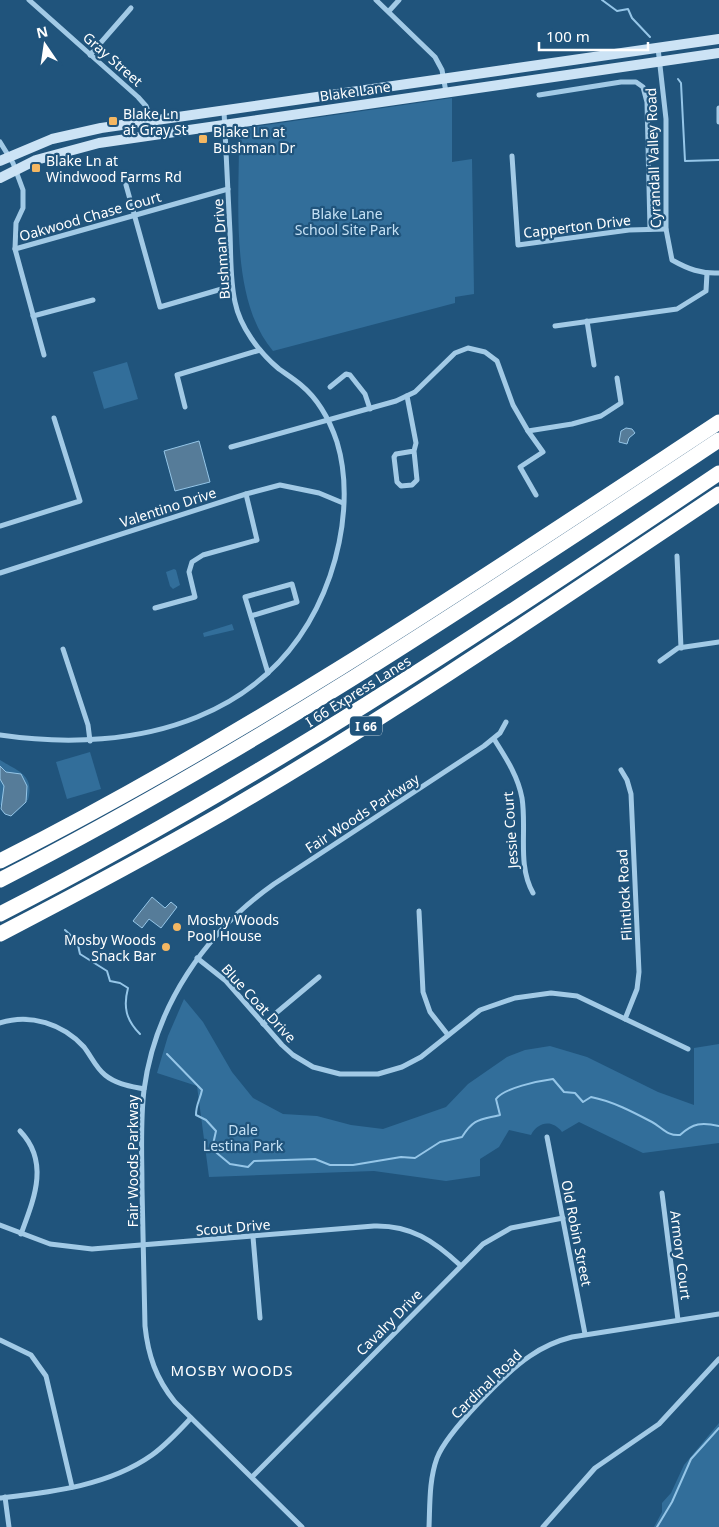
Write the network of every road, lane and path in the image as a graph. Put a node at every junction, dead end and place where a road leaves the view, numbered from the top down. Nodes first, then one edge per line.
1 (29, 0) edge
2 (376, 0) edge
3 (399, 0) edge
4 (131, 8) dead end
5 (389, 12) junction
6 (719, 39) edge
7 (658, 48) junction
8 (719, 53) edge
9 (90, 55) junction
10 (659, 61) junction
11 (445, 79) junction
12 (446, 92) junction
13 (539, 95) dead end
14 (719, 108) edge
15 (224, 111) junction
16 (152, 121) junction
17 (719, 122) edge
18 (225, 124) junction
19 (0, 142) edge
20 (512, 156) dead end
21 (9, 163) edge
22 (0, 178) edge
23 (126, 185) dead end
24 (228, 189) junction
25 (135, 215) junction
26 (650, 229) junction
27 (666, 229) junction
28 (15, 249) junction
29 (719, 273) edge
30 (707, 274) junction
31 (232, 286) junction
32 (93, 300) dead end
33 (34, 316) junction
34 (587, 321) junction
35 (555, 326) dead end
36 (260, 350) junction
37 (44, 355) dead end
38 (594, 366) dead end
39 (617, 378) dead end
40 (330, 387) dead end
41 (408, 396) junction
42 (185, 407) dead end
43 (370, 408) junction
44 (54, 418) dead end
45 (329, 420) junction
46 (719, 422) edge
47 (528, 431) junction
48 (719, 440) edge
49 (231, 447) dead end
50 (414, 451) junction
51 (719, 473) edge
52 (246, 494) junction
53 (719, 494) edge
54 (536, 495) dead end
55 (343, 503) junction
56 (0, 526) edge
57 (677, 556) dead end
58 (0, 565) edge
59 (1, 572) edge
60 (155, 608) dead end
61 (250, 616) junction
62 (719, 642) edge
63 (680, 648) junction
64 (63, 649) dead end
65 (660, 662) dead end
66 (268, 673) junction
67 (506, 722) dead end
68 (0, 735) edge
69 (494, 739) junction
70 (90, 741) junction
71 (621, 770) dead end
72 (0, 861) edge
73 (0, 880) edge
74 (533, 893) dead end
75 (419, 911) dead end
76 (0, 914) edge
77 (0, 934) edge
78 (197, 958) junction
79 (319, 976) dead end
80 (625, 1019) junction
81 (0, 1024) edge
82 (263, 1024) junction
83 (448, 1035) junction
84 (688, 1049) dead end
85 (144, 1089) junction
86 (20, 1131) dead end
87 (547, 1137) dead end
88 (662, 1193) dead end
89 (563, 1218) junction
90 (0, 1225) edge
91 (21, 1234) junction
92 (253, 1237) junction
93 (143, 1246) junction
94 (460, 1265) junction
95 (719, 1314) edge
96 (260, 1318) dead end
97 (678, 1320) junction
98 (585, 1334) junction
99 (0, 1340) edge
100 (719, 1359) edge
101 (191, 1418) junction
102 (252, 1478) junction
103 (72, 1487) junction
104 (2, 1498) edge
105 (9, 1527) edge
106 (302, 1527) edge
107 (428, 1527) edge
108 (543, 1527) edge

1 - 9 street, Gray Street
2 - 5 street
3 - 5 street
4 - 9 street
5 - 11 street
6 - 7 main road, Blake Lane
7 - 10 street, Cyrandall Valley Road
7 - 11 main road, Blake Lane
8 - 10 main road, Blake Lane
9 - 16 street, Gray Street
10 - 12 main road, Blake Lane
10 - 27 street, Cyrandall Valley Road
11 - 12 street
11 - 15 main road, Blake Lane
12 - 18 main road, Blake Lane
13 - 26 street
14 - 17 street
15 - 16 main road, Blake Lane
15 - 18 street, Bushman Drive
16 - 21 main road, Blake Lane
18 - 21 main road, Blake Lane
18 - 24 street, Bushman Drive
19 - 21 street
20 - 26 street, Capperton Drive
21 - 22 main road, Blake Lane
21 - 28 street
23 - 25 street
24 - 25 street, Oakwood Chase Court
24 - 31 street, Bushman Drive
25 - 28 street, Oakwood Chase Court
25 - 31 street
26 - 27 street, Capperton Drive
27 - 30 street, Cyrandall Valley Road
28 - 33 street
29 - 30 street
30 - 34 street
31 - 36 street, Bushman Drive
32 - 33 street
33 - 37 street
34 - 35 street
34 - 38 street
36 - 42 street
36 - 45 street, Bushman Drive
39 - 47 street
40 - 43 street
41 - 43 street
41 - 47 street
41 - 50 street
43 - 45 street
44 - 56 street
45 - 49 street
45 - 55 street, Bushman Drive
46 - 72 highway
47 - 54 street
48 - 73 highway, I 66 Express Lanes
50 - 50 street
51 - 76 highway, I 66 Express Lanes
52 - 55 street, Valentino Drive
52 - 59 street, Valentino Drive
52 - 60 street
53 - 77 highway, I 66
55 - 66 street, Bushman Drive
57 - 63 street
58 - 59 street
61 - 61 street
61 - 66 street
62 - 63 street
63 - 65 street
64 - 70 street
66 - 70 street, Bushman Drive
67 - 69 street, Fair Woods Parkway
68 - 70 street, Bushman Drive
69 - 74 street, Jessie Court
69 - 78 street, Fair Woods Parkway
71 - 80 street, Flintlock Road
75 - 83 street
78 - 82 street, Blue Coat Drive
78 - 85 street, Fair Woods Parkway
79 - 82 street
80 - 83 street, Blue Coat Drive
80 - 84 street, Blue Coat Drive
81 - 85 street
82 - 83 street, Blue Coat Drive
85 - 93 street, Fair Woods Parkway
86 - 91 street
87 - 89 street, Old Robin Street
88 - 97 street, Armory Court
89 - 94 street, Cavalry Drive
89 - 98 street, Old Robin Street
90 - 91 street, Scout Drive
91 - 93 street, Scout Drive
92 - 93 street, Scout Drive
92 - 94 street, Scout Drive
92 - 96 street
93 - 101 street, Fair Woods Parkway
94 - 102 street, Cavalry Drive
95 - 97 street, Cardinal Road
97 - 98 street, Cardinal Road
98 - 107 street, Cardinal Road
99 - 103 street
100 - 108 street
101 - 102 street, Fair Woods Parkway
101 - 103 street
102 - 106 street, Fair Woods Parkway
103 - 104 street
104 - 105 street

